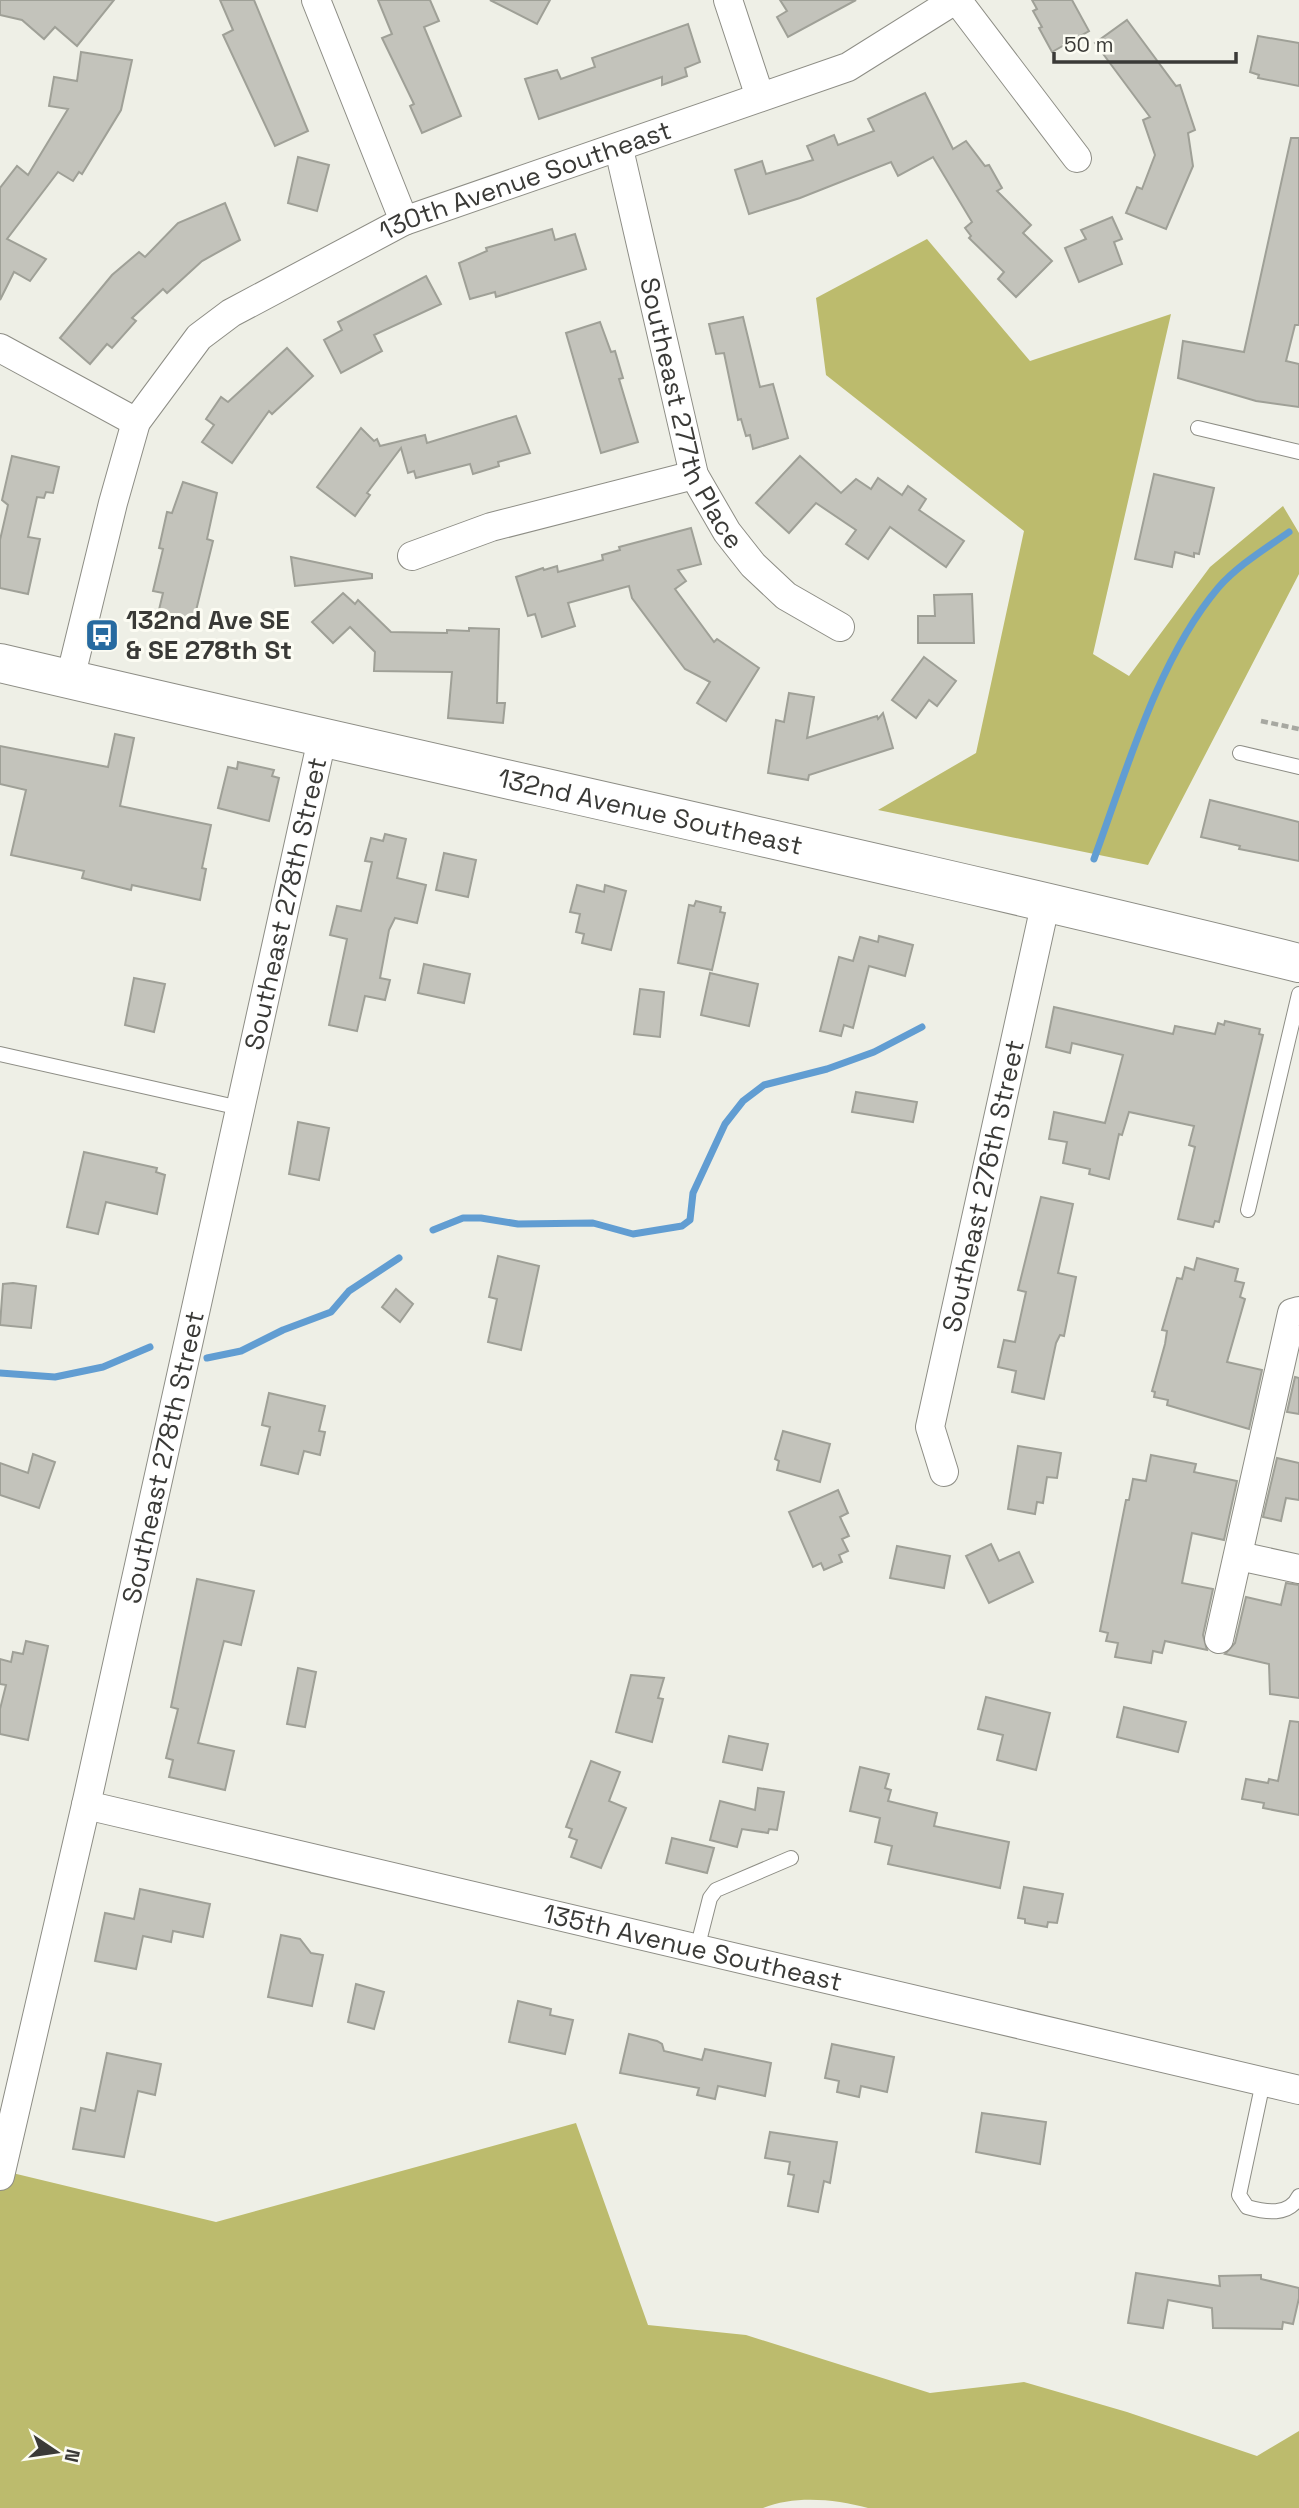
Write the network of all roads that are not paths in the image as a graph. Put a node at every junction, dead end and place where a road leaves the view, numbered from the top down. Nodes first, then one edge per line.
1 (316, 0) edge
2 (728, 0) edge
3 (956, 0) edge
4 (760, 97) junction
5 (618, 149) junction
6 (1077, 158) dead end
7 (404, 221) junction
8 (0, 348) edge
9 (136, 422) junction
10 (1198, 428) dead end
11 (1299, 452) edge
12 (694, 475) junction
13 (412, 556) dead end
14 (840, 626) dead end
15 (0, 663) edge
16 (70, 679) junction
17 (322, 739) junction
18 (1240, 753) dead end
19 (1299, 767) edge
20 (1046, 901) junction
21 (1299, 963) edge
22 (1299, 994) edge
23 (0, 1055) edge
24 (240, 1108) junction
25 (1248, 1210) dead end
26 (1299, 1311) edge
27 (944, 1472) dead end
28 (1239, 1556) junction
29 (1299, 1569) edge
30 (1219, 1639) dead end
31 (86, 1805) junction
32 (791, 1858) dead end
33 (697, 1948) junction
34 (1264, 2082) junction
35 (1299, 2090) edge
36 (0, 2175) edge
37 (1299, 2196) edge

1 - 7 street
2 - 4 street
3 - 4 street, 130th Avenue Southeast
3 - 6 street
4 - 5 street, 130th Avenue Southeast
5 - 7 street, 130th Avenue Southeast
5 - 12 street, Southeast 277th Place
7 - 9 street, 130th Avenue Southeast
8 - 9 street
9 - 16 street
10 - 11 lane
12 - 13 street
12 - 14 street, Southeast 277th Place
15 - 16 main road, 132nd Avenue Southeast
16 - 17 main road, 132nd Avenue Southeast
17 - 20 main road, 132nd Avenue Southeast
17 - 24 street, Southeast 278th Street
18 - 19 lane
20 - 21 main road, 132nd Avenue Southeast
20 - 27 street, Southeast 276th Street
22 - 25 lane
23 - 24 lane
24 - 31 street, Southeast 278th Street
26 - 28 street
28 - 29 street
28 - 30 street
31 - 33 street, 135th Avenue Southeast
31 - 36 street, Southeast 278th Street
32 - 33 lane
33 - 34 street, 135th Avenue Southeast
34 - 35 street, 135th Avenue Southeast
34 - 37 lane

